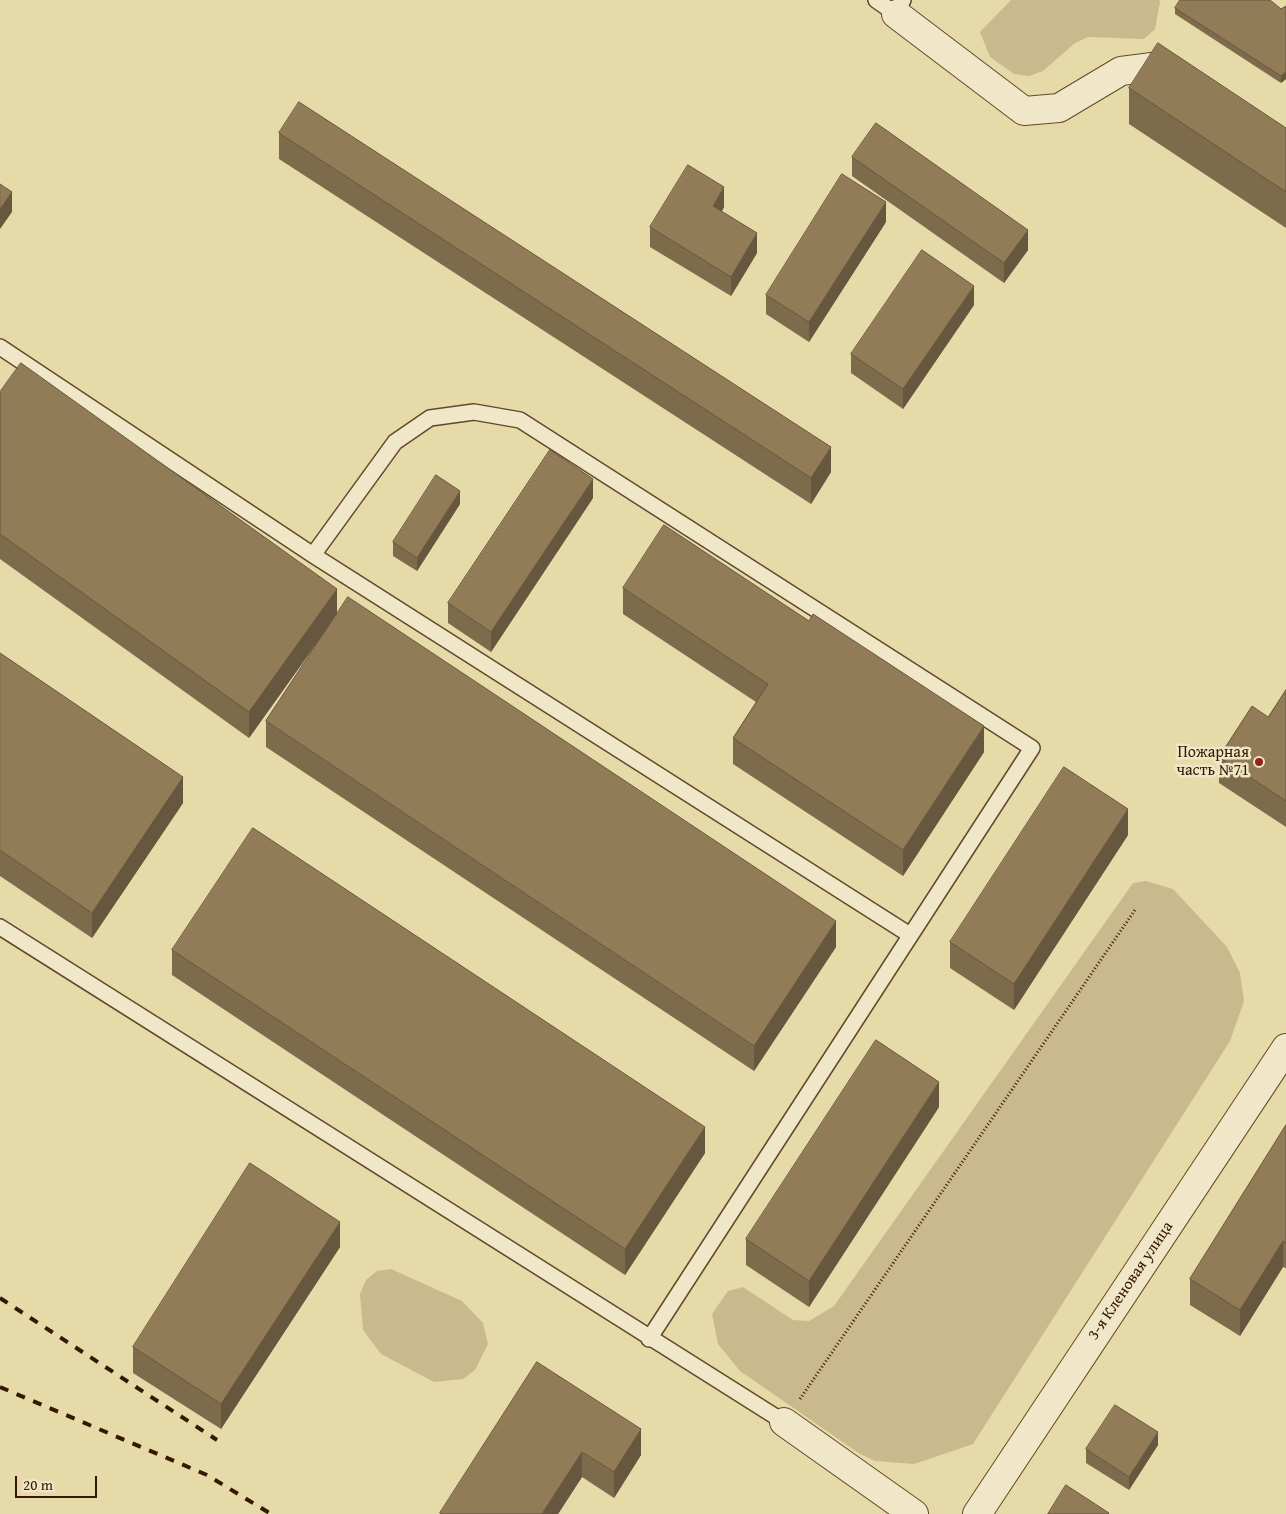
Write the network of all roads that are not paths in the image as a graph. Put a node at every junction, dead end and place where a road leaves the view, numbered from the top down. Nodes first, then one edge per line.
1 (892, 5) edge
2 (1198, 78) edge
3 (0, 347) edge
4 (313, 555) junction
5 (0, 927) edge
6 (910, 935) junction
7 (1286, 1048) edge
8 (649, 1338) junction
9 (784, 1422) joint
10 (914, 1514) edge
11 (977, 1514) edge

1 - 2 street
3 - 4 lane
4 - 6 lane
4 - 6 lane
5 - 8 lane
6 - 8 lane
7 - 11 street, 3-я Кленовая улица
8 - 9 lane
9 - 10 street

